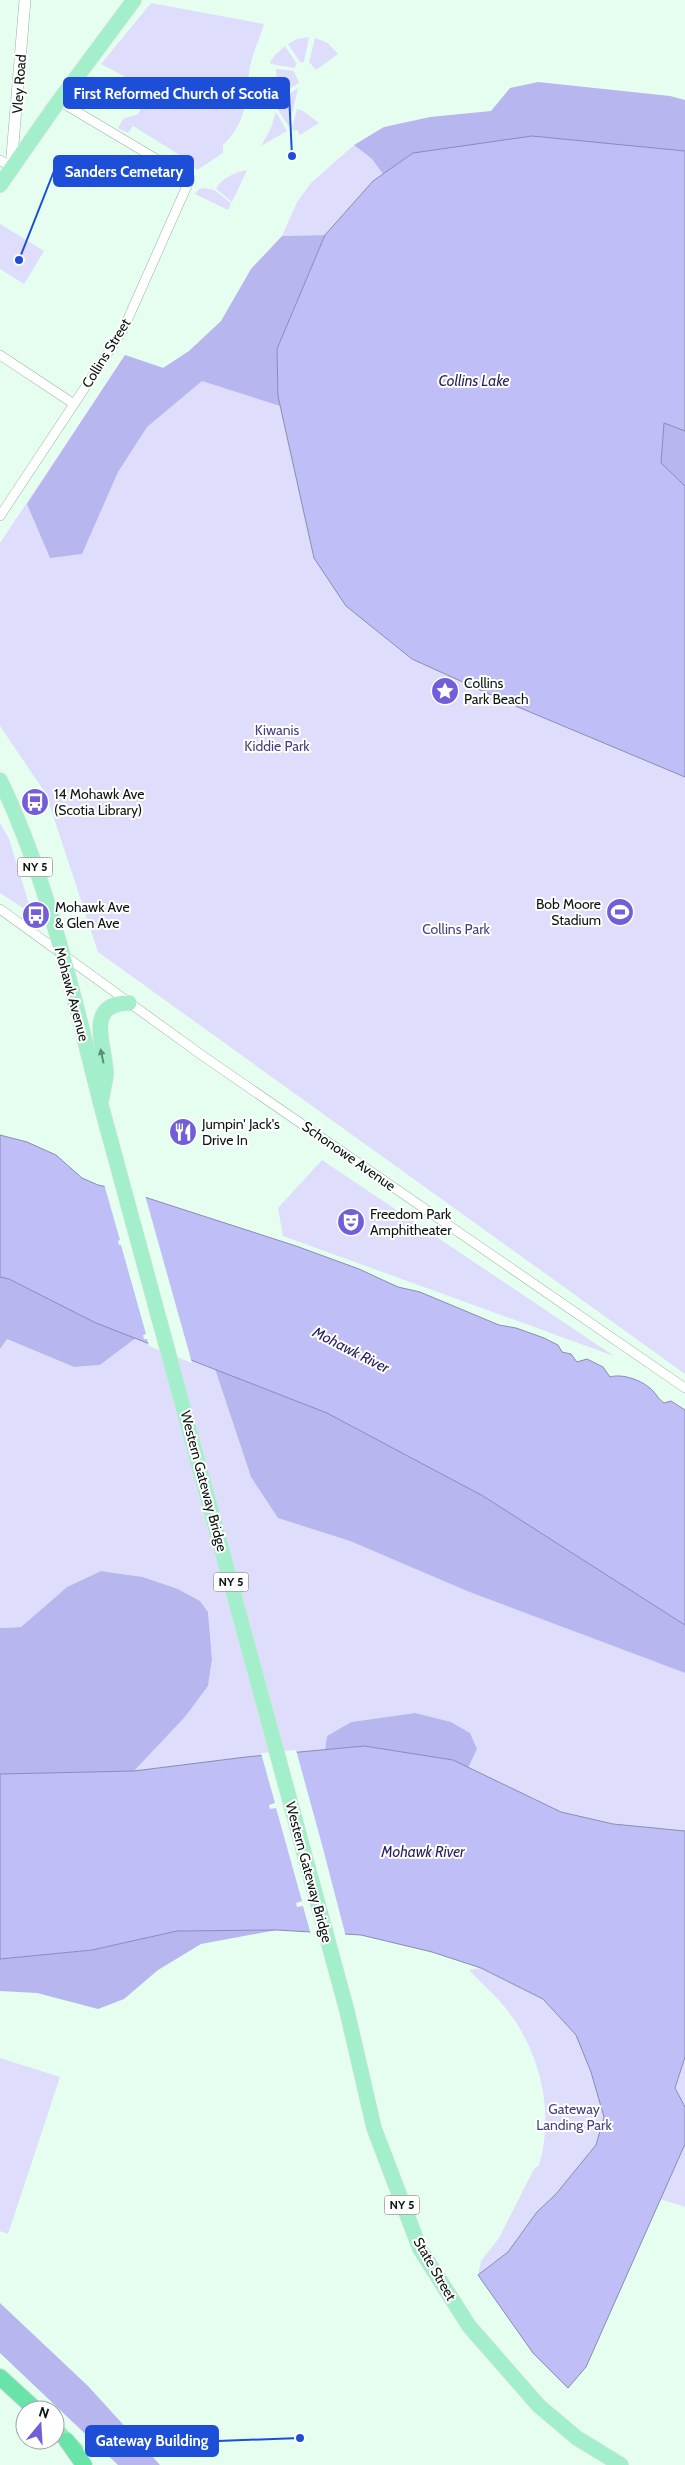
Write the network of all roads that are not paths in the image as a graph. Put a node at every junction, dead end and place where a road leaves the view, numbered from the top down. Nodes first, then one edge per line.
1 (25, 0) edge
2 (134, 0) edge
3 (59, 101) junction
4 (5, 164) edge
5 (0, 185) edge
6 (0, 355) edge
7 (74, 404) junction
8 (0, 516) edge
9 (0, 780) edge
10 (0, 909) edge
11 (63, 956) junction
12 (129, 1003) junction
13 (101, 1104) junction
14 (116, 1154) joint
15 (685, 1388) edge
16 (347, 2011) joint
17 (0, 2377) edge
18 (0, 2387) edge
19 (20, 2400) edge
20 (24, 2400) edge
21 (65, 2439) edge
22 (65, 2440) edge
23 (84, 2465) edge
24 (92, 2465) edge
25 (621, 2465) edge

1 - 4 street, Vley Road
2 - 3 main road
3 - 4 main road
3 - 7 street, Collins Street
4 - 5 main road
6 - 7 street
7 - 8 street, Collins Street
9 - 11 main road, Mohawk Avenue / NY 5
10 - 11 street, Schonowe Avenue
11 - 12 street, Schonowe Avenue
11 - 13 main road, Mohawk Avenue / NY 5
13 -> 12 main road
12 - 15 street, Schonowe Avenue
13 - 14 main road, Mohawk Avenue / NY 5
14 - 16 main road, Western Gateway Bridge / NY 5
16 - 25 main road, State Street / NY 5
17 - 20 highway
18 - 19 highway
21 - 24 highway
22 - 23 highway

